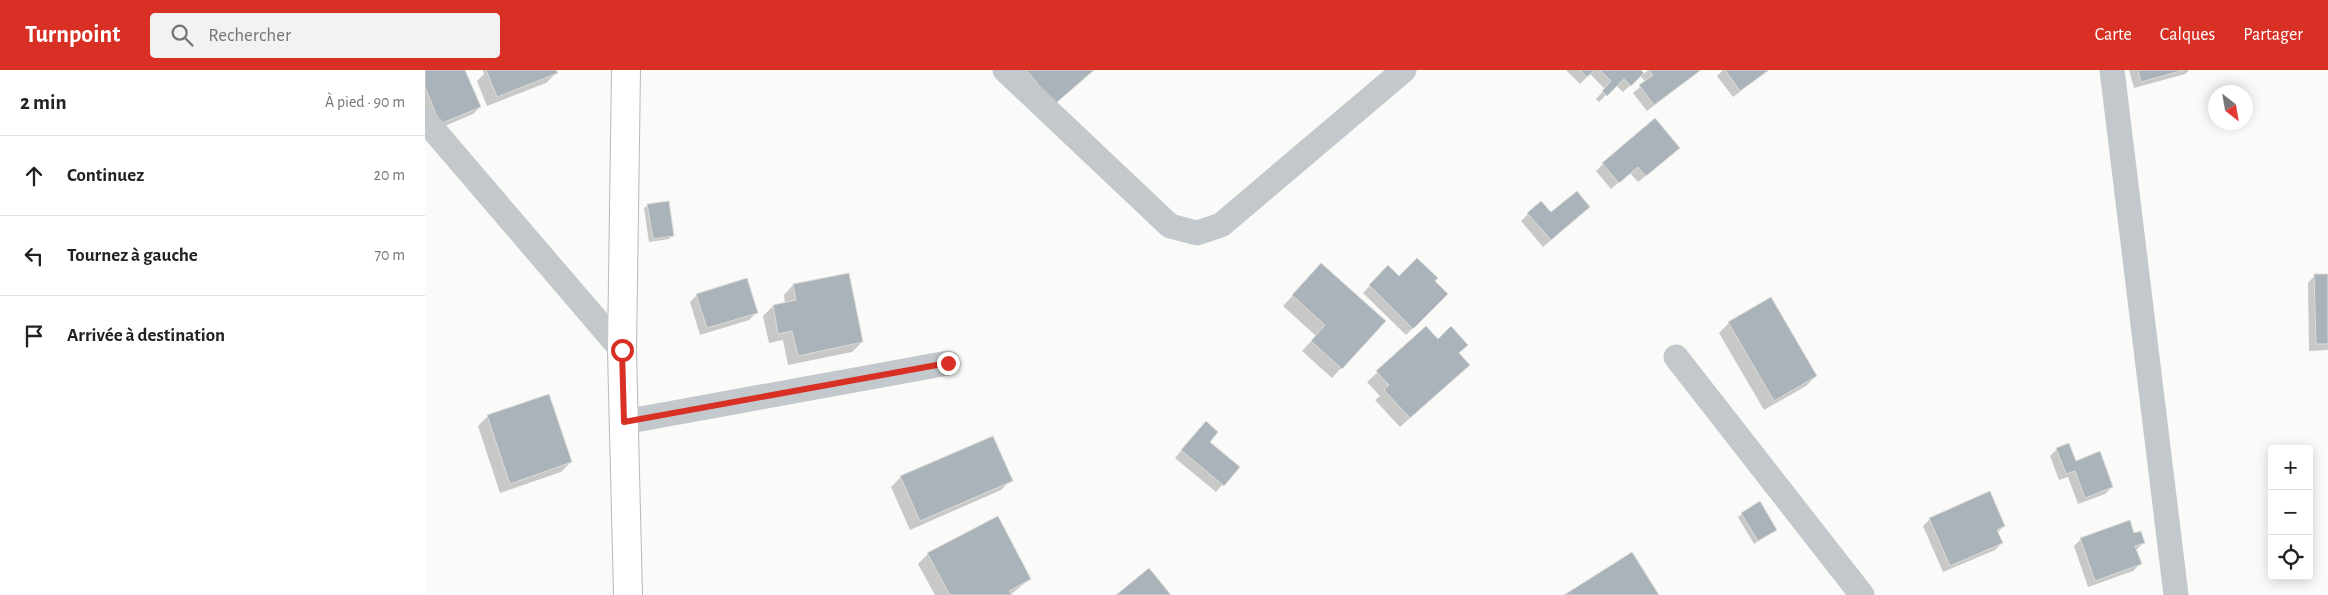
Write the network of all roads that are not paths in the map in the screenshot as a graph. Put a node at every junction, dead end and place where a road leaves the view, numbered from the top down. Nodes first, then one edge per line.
1 (625, 70) edge
2 (1005, 70) edge
3 (1404, 70) edge
4 (2112, 70) edge
5 (425, 120) edge
6 (622, 350) junction
7 (1676, 357) dead end
8 (948, 363) dead end
9 (624, 422) junction
10 (628, 595) edge
11 (1862, 595) edge
12 (2176, 595) edge

1 - 6 street
2 - 3 street
4 - 12 street
5 - 6 street
6 - 9 street
7 - 11 street
8 - 9 street
9 - 10 street

